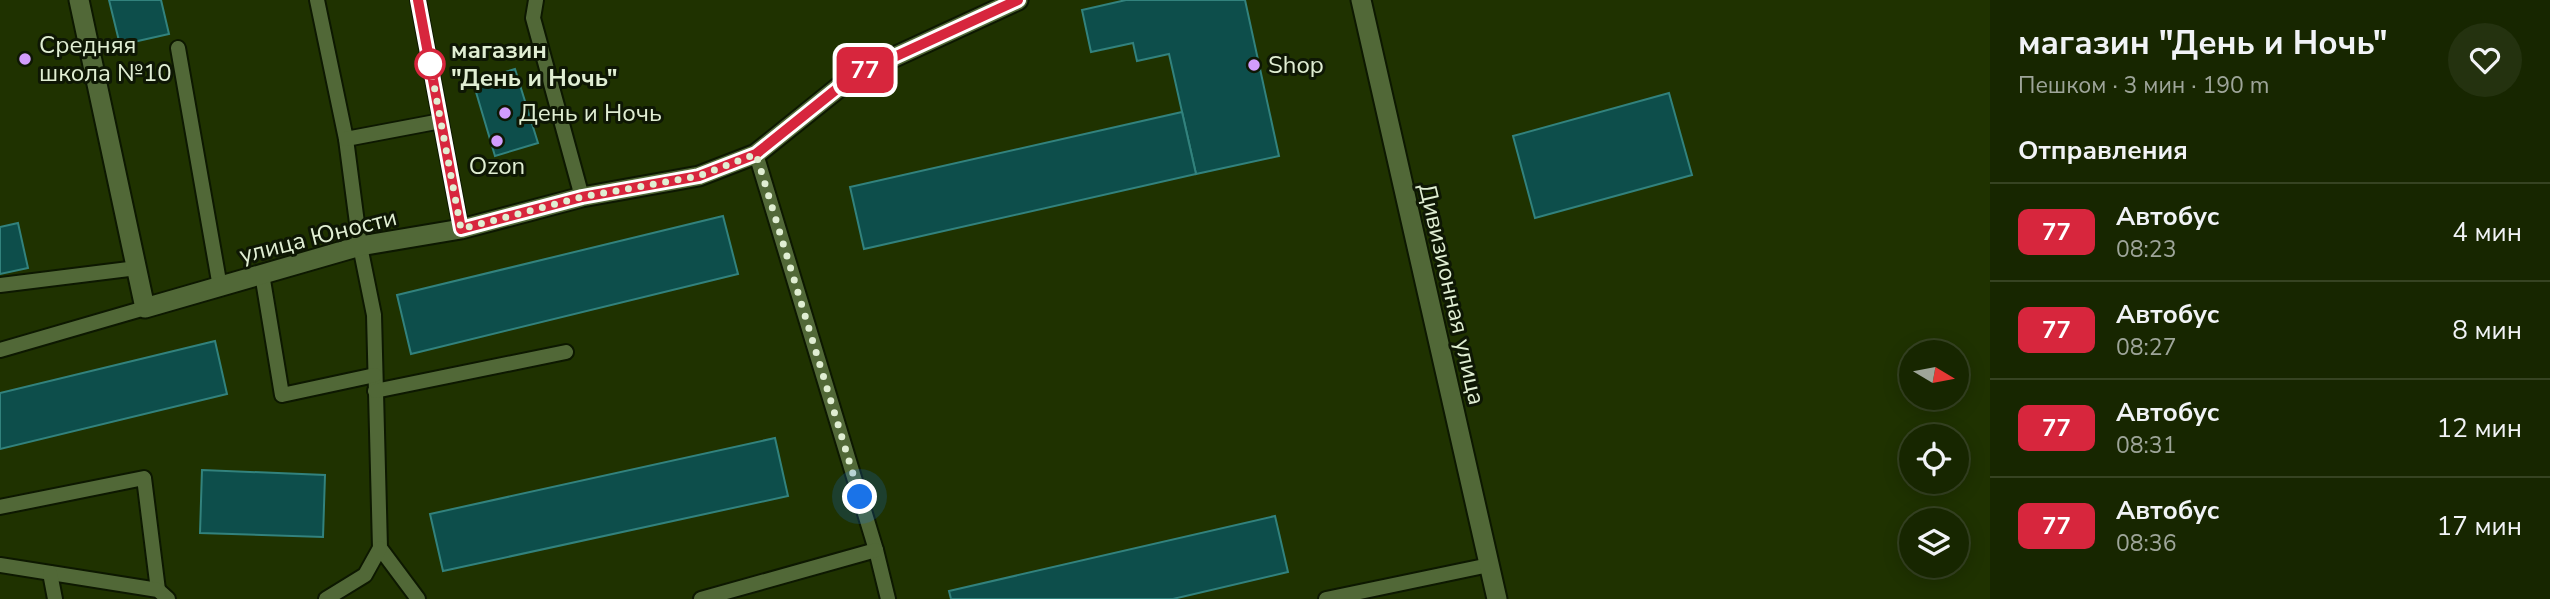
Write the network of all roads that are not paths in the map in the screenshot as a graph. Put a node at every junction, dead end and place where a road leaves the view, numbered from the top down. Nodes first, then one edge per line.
1 (79, 0) edge
2 (317, 0) edge
3 (418, 0) edge
4 (536, 0) edge
5 (1018, 0) edge
6 (1361, 0) edge
7 (178, 48) dead end
8 (441, 121) junction
9 (345, 139) junction
10 (756, 154) junction
11 (582, 197) junction
12 (461, 229) junction
13 (360, 246) junction
14 (137, 268) junction
15 (261, 274) junction
16 (0, 285) edge
17 (220, 287) junction
18 (145, 308) junction
19 (0, 350) edge
20 (566, 352) dead end
21 (375, 375) junction
22 (375, 391) junction
23 (0, 508) edge
24 (380, 548) junction
25 (876, 550) junction
26 (0, 565) edge
27 (1489, 565) junction
28 (50, 573) junction
29 (163, 595) edge
30 (55, 599) edge
31 (326, 599) edge
32 (418, 599) edge
33 (701, 599) edge
34 (888, 599) edge
35 (1326, 599) edge
36 (1497, 599) edge

1 - 14 street
2 - 9 lane
3 - 8 lane
4 - 11 lane
5 - 10 street, улица Юности
6 - 27 street, Дивизионная улица
7 - 17 lane
8 - 9 lane
8 - 12 lane
9 - 13 lane
10 - 11 street, улица Юности
10 - 25 lane
11 - 12 street, улица Юности
12 - 13 street, улица Юности
13 - 15 street, улица Юности
13 - 21 lane
14 - 16 lane
14 - 18 street
15 - 17 street, улица Юности
15 - 21 lane
17 - 18 street, улица Юности
18 - 19 lane
20 - 22 lane
21 - 22 lane
22 - 24 lane
23 - 29 lane
24 - 31 lane
24 - 32 lane
25 - 33 lane
25 - 34 lane
26 - 28 lane
27 - 35 lane
27 - 36 street, Дивизионная улица
28 - 29 lane
28 - 30 lane

